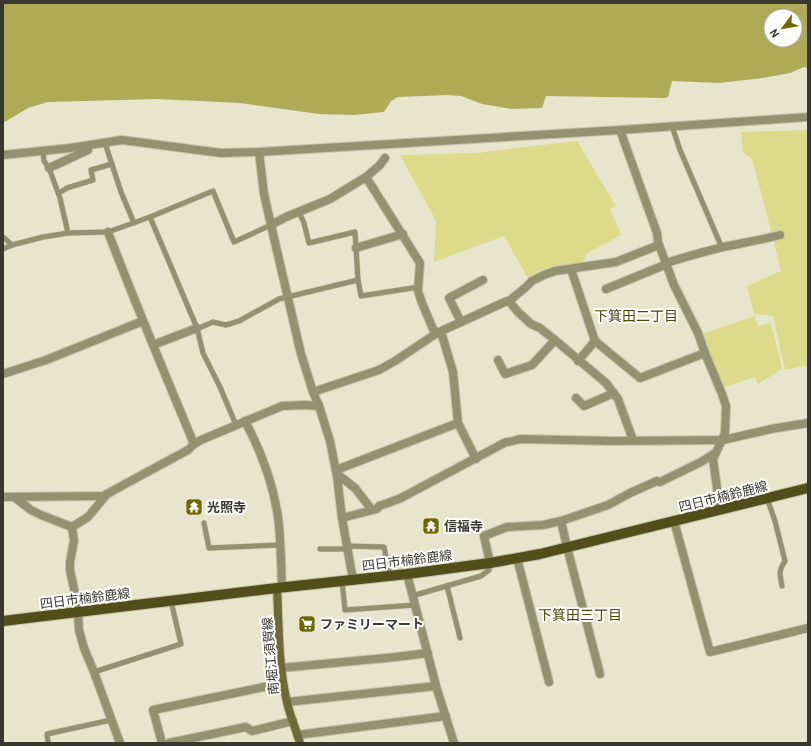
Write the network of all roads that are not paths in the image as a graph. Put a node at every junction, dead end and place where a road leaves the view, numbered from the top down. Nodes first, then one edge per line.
1 (808, 117) edge
2 (672, 126) junction
3 (620, 130) junction
4 (105, 143) junction
5 (88, 145) junction
6 (43, 151) junction
7 (259, 152) junction
8 (3, 155) edge
9 (384, 158) dead end
10 (112, 164) junction
11 (49, 168) junction
12 (366, 177) junction
13 (59, 193) junction
14 (299, 212) junction
15 (150, 217) junction
16 (134, 223) junction
17 (271, 225) junction
18 (108, 232) junction
19 (68, 233) junction
20 (403, 234) junction
21 (780, 235) dead end
22 (3, 237) edge
23 (12, 245) junction
24 (659, 245) junction
25 (356, 248) junction
26 (722, 248) junction
27 (3, 249) edge
28 (666, 264) junction
29 (571, 269) junction
30 (358, 280) junction
31 (483, 280) dead end
32 (419, 288) junction
33 (606, 289) dead end
34 (288, 297) junction
35 (509, 301) junction
36 (143, 321) junction
37 (461, 322) junction
38 (197, 328) junction
39 (437, 333) junction
40 (555, 340) junction
41 (595, 341) junction
42 (153, 345) junction
43 (705, 353) junction
44 (498, 360) dead end
45 (578, 361) junction
46 (3, 374) edge
47 (313, 392) junction
48 (614, 393) junction
49 (576, 398) dead end
50 (319, 406) junction
51 (245, 421) junction
52 (458, 423) junction
53 (808, 423) edge
54 (236, 425) junction
55 (633, 440) junction
56 (723, 440) junction
57 (194, 444) junction
58 (715, 453) junction
59 (476, 459) junction
60 (336, 472) junction
61 (808, 488) edge
62 (3, 489) edge
63 (107, 494) junction
64 (8, 497) edge
65 (767, 498) junction
66 (372, 510) junction
67 (720, 510) junction
68 (342, 518) junction
69 (674, 521) junction
70 (561, 522) junction
71 (204, 523) dead end
72 (72, 527) junction
73 (280, 545) junction
74 (567, 547) junction
75 (348, 548) junction
76 (320, 549) dead end
77 (517, 558) junction
78 (490, 563) junction
79 (406, 574) junction
80 (390, 576) junction
81 (353, 580) junction
82 (342, 581) junction
83 (447, 586) junction
84 (782, 586) dead end
85 (279, 588) junction
86 (412, 596) junction
87 (171, 601) junction
88 (415, 605) junction
89 (79, 612) junction
90 (3, 621) edge
91 (808, 628) edge
92 (460, 638) dead end
93 (428, 653) junction
94 (281, 668) junction
95 (94, 672) junction
96 (600, 674) dead end
97 (549, 682) dead end
98 (283, 683) junction
99 (436, 686) junction
100 (287, 702) junction
101 (446, 716) junction
102 (111, 720) junction
103 (293, 722) junction
104 (299, 739) edge
105 (48, 743) edge
106 (120, 743) edge
107 (162, 743) edge
108 (169, 743) edge
109 (454, 743) edge

1 - 2 street
2 - 3 street
2 - 26 lane
3 - 7 street
3 - 24 street
4 - 5 street
4 - 7 street
4 - 10 lane
5 - 6 street
5 - 11 street
6 - 8 street
6 - 11 lane
7 - 17 street
9 - 12 street
10 - 13 lane
10 - 16 lane
11 - 13 lane
12 - 14 street
12 - 20 street
13 - 19 lane
14 - 17 street
14 - 25 lane
15 - 16 lane
15 - 17 lane
15 - 38 lane
16 - 18 lane
17 - 34 street
18 - 19 lane
18 - 36 street
19 - 23 lane
20 - 25 street
20 - 32 street
21 - 26 street
22 - 23 lane
23 - 27 lane
24 - 28 street
24 - 29 street
25 - 30 lane
26 - 28 street
28 - 33 street
28 - 43 street
29 - 35 street
29 - 41 street
30 - 32 lane
30 - 34 lane
31 - 37 street
32 - 39 street
34 - 38 lane
34 - 47 street
35 - 37 street
35 - 40 street
36 - 42 street
36 - 46 street
37 - 39 street
38 - 42 street
38 - 54 lane
39 - 47 street
39 - 52 street
40 - 44 street
40 - 45 street
41 - 43 street
41 - 45 street
42 - 57 street
43 - 56 street
45 - 48 street
47 - 50 street
48 - 49 street
48 - 55 street
50 - 51 street
50 - 60 street
51 - 54 street
51 - 73 street
52 - 59 street
52 - 60 street
53 - 56 street
54 - 57 street
55 - 56 street
55 - 59 street
56 - 58 street
57 - 63 street
58 - 67 street
58 - 70 street
59 - 66 street
60 - 66 street
60 - 68 street
61 - 65 main road, 四日市楠鈴鹿線
62 - 64 street
63 - 64 street
63 - 72 street
64 - 72 street
65 - 67 main road, 四日市楠鈴鹿線
65 - 84 lane
66 - 68 street
67 - 69 main road, 四日市楠鈴鹿線
68 - 75 street
69 - 74 main road, 四日市楠鈴鹿線
69 - 91 street
70 - 74 street
70 - 78 street
71 - 73 lane
72 - 89 street
73 - 85 street
74 - 77 main road, 四日市楠鈴鹿線
74 - 96 street
75 - 76 lane
75 - 80 lane
75 - 81 street
77 - 78 main road, 四日市楠鈴鹿線
77 - 97 street
78 - 79 main road, 四日市楠鈴鹿線
78 - 83 lane
79 - 80 main road, 四日市楠鈴鹿線
79 - 86 street
80 - 81 main road, 四日市楠鈴鹿線
81 - 82 main road, 四日市楠鈴鹿線
82 - 85 main road, 四日市楠鈴鹿線
82 - 88 lane
83 - 86 lane
83 - 92 lane
85 - 87 main road, 四日市楠鈴鹿線
85 - 94 main road, 南堀江須賀線
86 - 88 street
87 - 89 main road, 四日市楠鈴鹿線
87 - 95 lane
88 - 93 street
89 - 90 main road, 四日市楠鈴鹿線
89 - 95 street
93 - 94 street
93 - 99 street
94 - 98 main road, 南堀江須賀線
95 - 102 street
98 - 100 main road, 南堀江須賀線
98 - 107 street
99 - 100 street
99 - 101 street
100 - 103 main road, 南堀江須賀線
101 - 104 street
101 - 109 street
102 - 105 lane
102 - 106 street
103 - 104 main road, 南堀江須賀線
103 - 108 street

